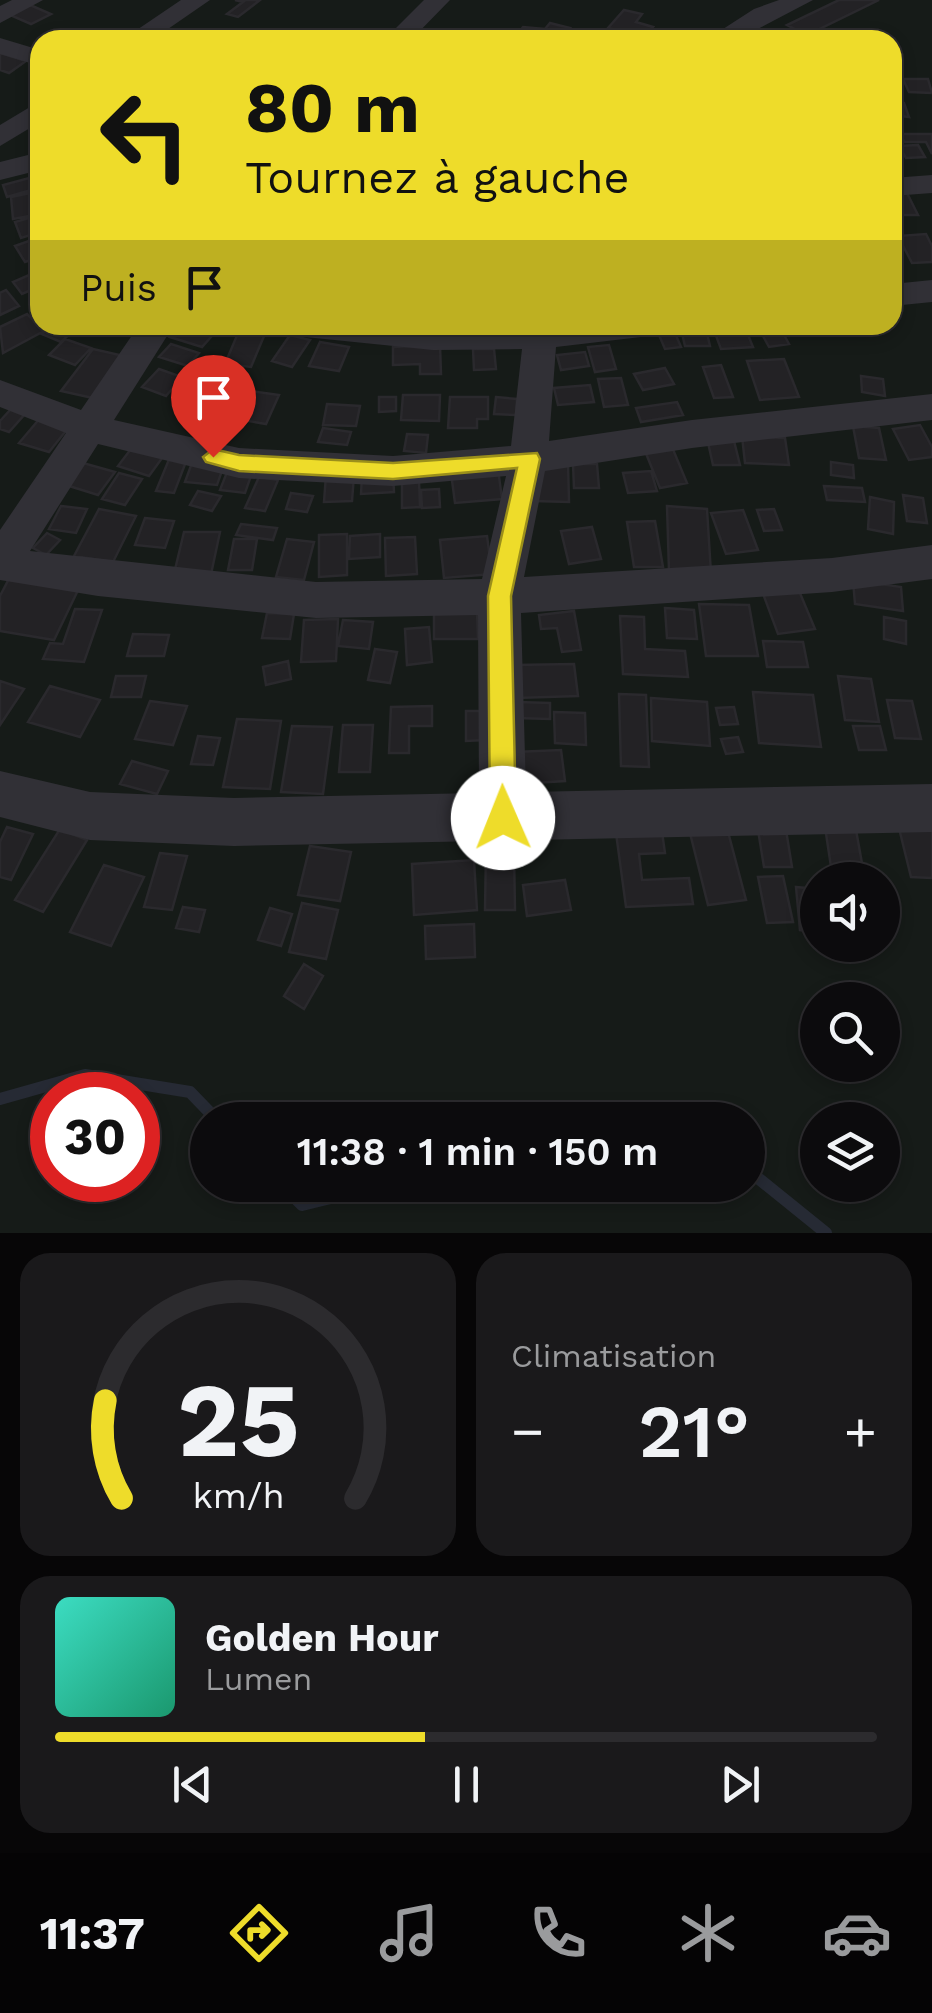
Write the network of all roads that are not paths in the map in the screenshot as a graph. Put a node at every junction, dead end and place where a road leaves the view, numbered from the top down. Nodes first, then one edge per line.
1 (31, 0) edge
2 (198, 0) edge
3 (438, 0) edge
4 (802, 0) edge
5 (736, 4) dead end
6 (762, 14) junction
7 (0, 16) edge
8 (150, 30) edge
9 (407, 30) edge
10 (736, 30) edge
11 (0, 46) edge
12 (30, 55) edge
13 (30, 116) edge
14 (0, 138) edge
15 (30, 164) edge
16 (0, 172) edge
17 (932, 184) edge
18 (902, 186) edge
19 (932, 291) edge
20 (902, 294) edge
21 (151, 335) edge
22 (365, 335) edge
23 (476, 335) edge
24 (541, 335) edge
25 (0, 393) edge
26 (932, 406) edge
27 (92, 429) junction
28 (530, 459) junction
29 (4, 547) edge
30 (932, 562) edge
31 (500, 596) junction
32 (0, 794) edge
33 (932, 808) edge
34 (503, 818) junction

1 - 7 street
2 - 8 street
3 - 9 street
4 - 6 street
5 - 6 street
6 - 10 street
11 - 12 street
13 - 14 street
15 - 16 street
17 - 18 street
19 - 20 street
21 - 27 street
22 - 23 street
24 - 28 street
25 - 27 street
26 - 28 street
27 - 28 street
27 - 29 street
28 - 31 street
29 - 31 street
30 - 31 street
31 - 34 street
32 - 34 street
33 - 34 street

